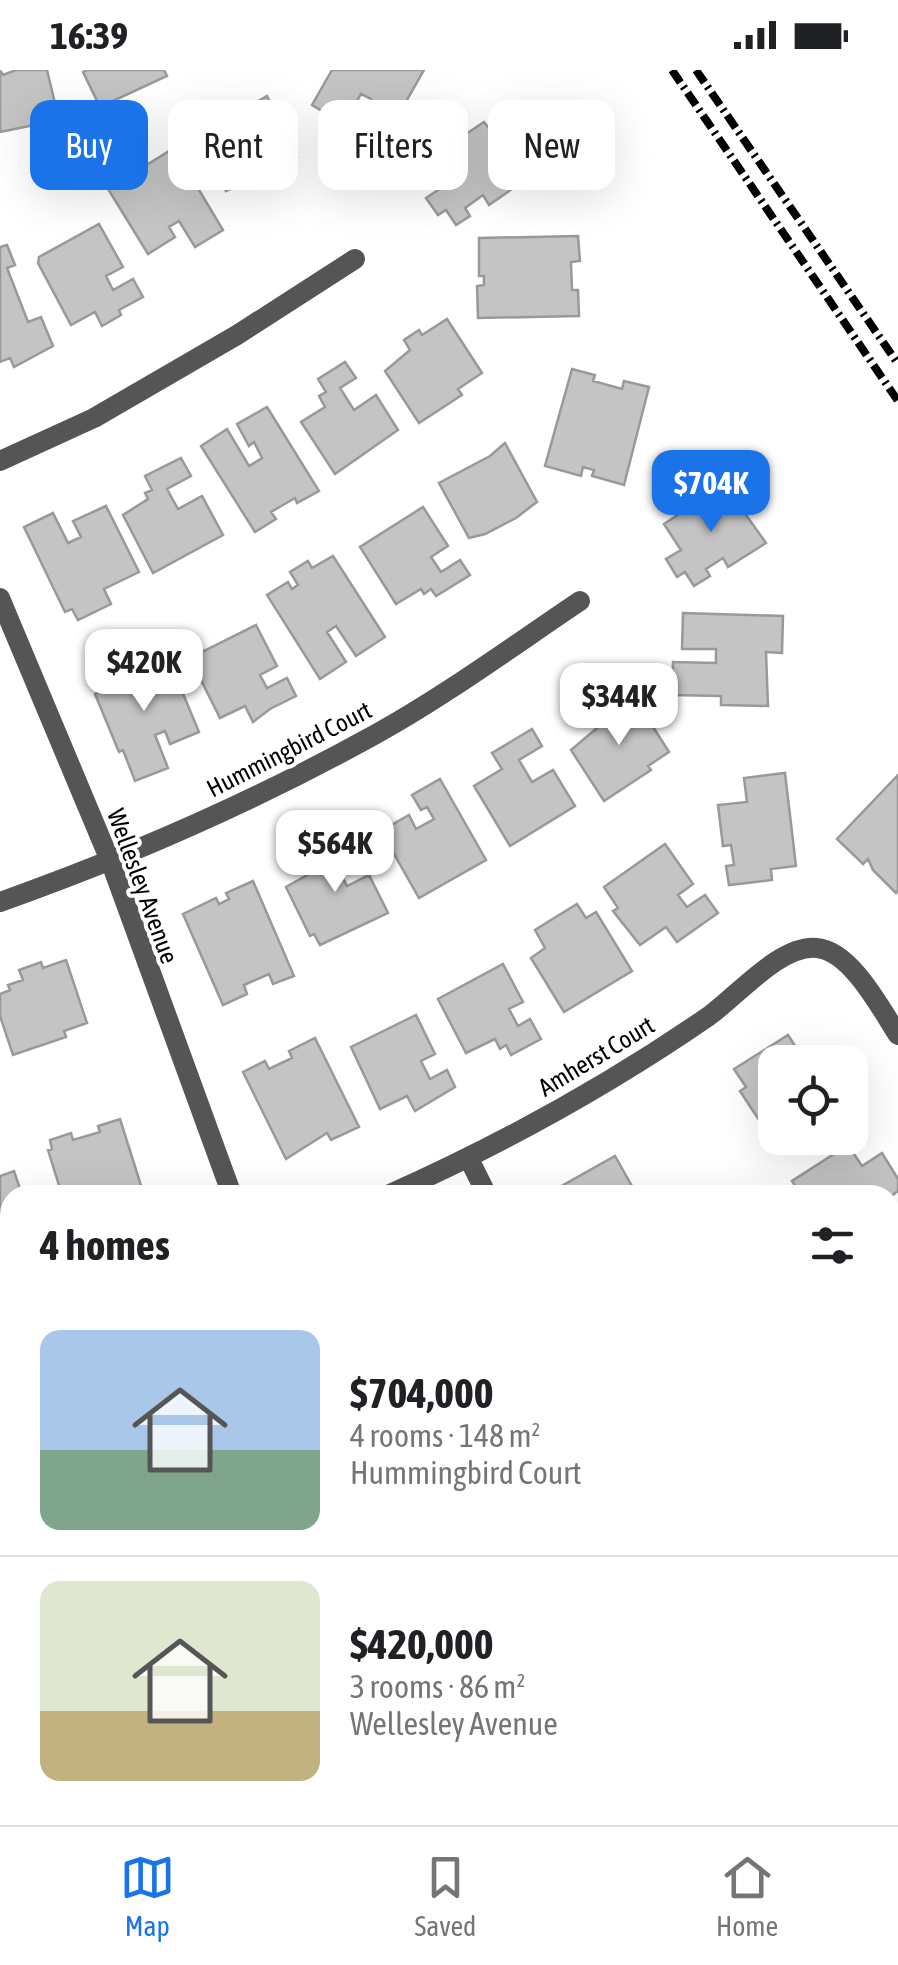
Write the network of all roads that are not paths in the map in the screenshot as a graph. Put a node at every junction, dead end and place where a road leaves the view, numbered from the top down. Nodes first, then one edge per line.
1 (355, 259) dead end
2 (0, 461) edge
3 (0, 598) edge
4 (580, 601) dead end
5 (110, 863) junction
6 (0, 902) edge
7 (898, 1035) edge
8 (469, 1159) junction
9 (228, 1185) edge
10 (410, 1185) edge
11 (482, 1185) edge

1 - 2 street
3 - 5 street, Wellesley Avenue
4 - 5 street, Hummingbird Court
5 - 6 street, Hummingbird Court
5 - 9 street, Wellesley Avenue
7 - 8 street, Amherst Court
8 - 10 street, Amherst Court
8 - 11 street

